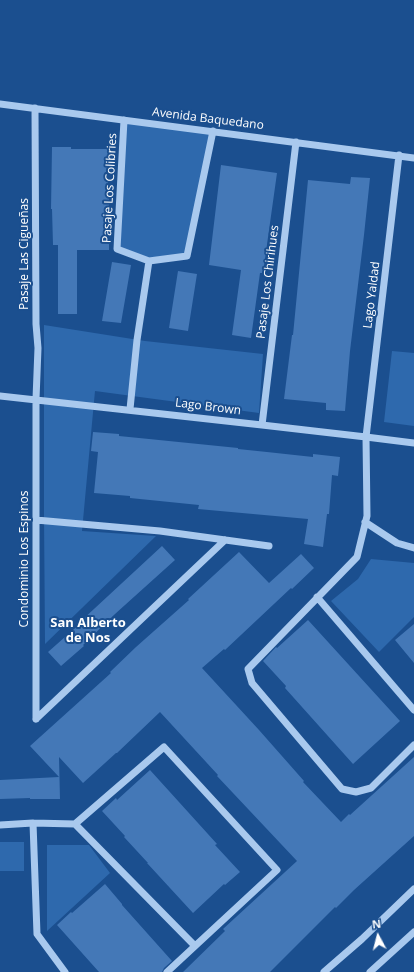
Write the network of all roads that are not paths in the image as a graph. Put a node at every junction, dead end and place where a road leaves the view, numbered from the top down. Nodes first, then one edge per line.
1 (0, 104) edge
2 (35, 108) junction
3 (124, 120) junction
4 (213, 131) junction
5 (296, 142) junction
6 (399, 156) junction
7 (414, 158) edge
8 (149, 261) junction
9 (0, 396) edge
10 (36, 399) junction
11 (130, 410) junction
12 (262, 425) junction
13 (366, 437) junction
14 (414, 443) edge
15 (36, 520) junction
16 (365, 522) junction
17 (225, 540) junction
18 (269, 546) dead end
19 (414, 548) edge
20 (317, 597) junction
21 (414, 710) edge
22 (414, 745) edge
23 (33, 823) junction
24 (0, 824) edge
25 (75, 824) junction
26 (414, 889) edge
27 (414, 932) edge
28 (195, 946) junction
29 (65, 972) edge
30 (167, 972) edge
31 (324, 972) edge
32 (370, 972) edge

1 - 2 street, Avenida Baquedano
2 - 3 street, Avenida Baquedano
2 - 10 street, Pasaje Las Cigueñas
3 - 4 street, Avenida Baquedano
3 - 8 street, Pasaje Los Colibries
4 - 5 street, Avenida Baquedano
4 - 8 street, Pasaje Los Colibries
5 - 6 street, Avenida Baquedano
5 - 12 street, Pasaje Los Chirihues
6 - 7 street, Avenida Baquedano
6 - 13 street, Lago Yaldad
8 - 11 street
9 - 10 street, Lago Brown
10 - 11 street, Lago Brown
10 - 15 street, Condominio Los Espinos
11 - 12 street, Lago Brown
12 - 13 street, Lago Brown
13 - 14 street, Lago Brown
13 - 16 street, Lago Yaldad
15 - 17 street
15 - 17 street, Condominio Los Espinos
16 - 19 street
16 - 20 street, Lago Yaldad
17 - 18 street
20 - 21 street
20 - 22 street, Lago Yaldad
23 - 24 street
23 - 25 street
23 - 29 street
25 - 28 street
25 - 28 street
26 - 31 street
27 - 32 street
28 - 30 street

